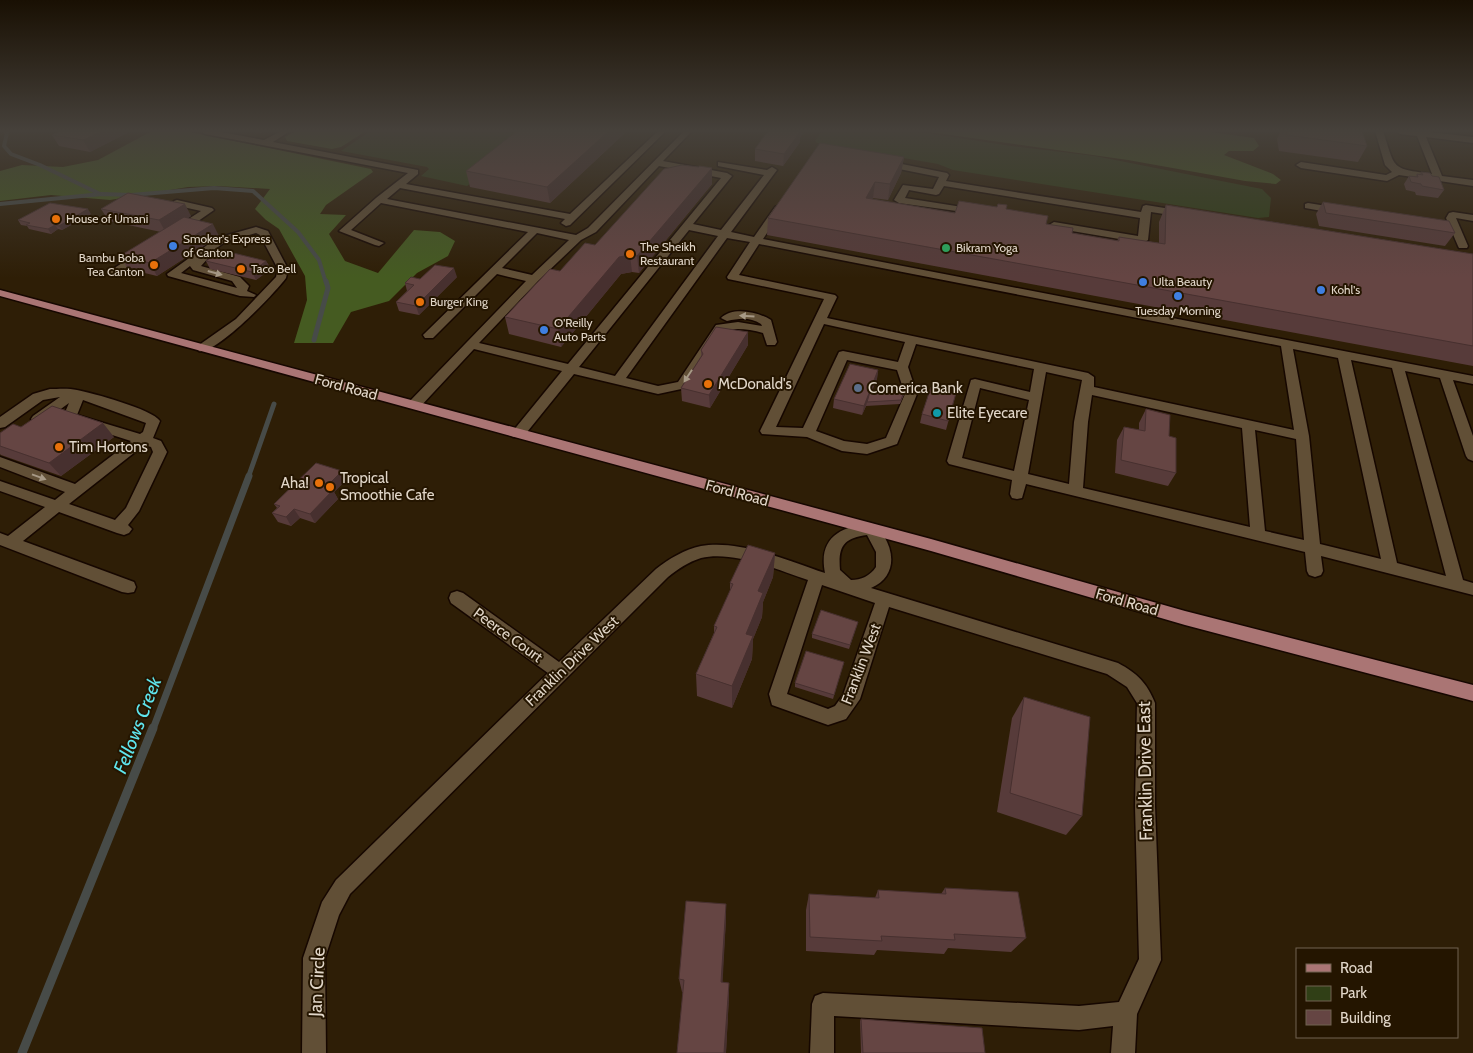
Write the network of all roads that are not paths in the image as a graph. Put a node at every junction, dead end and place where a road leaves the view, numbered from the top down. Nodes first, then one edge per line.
1 (405, 180) edge
2 (611, 180) edge
3 (640, 180) edge
4 (724, 180) edge
5 (764, 180) edge
6 (942, 180) edge
7 (1453, 180) edge
8 (941, 183) junction
9 (1473, 183) edge
10 (398, 185) junction
11 (379, 200) junction
12 (785, 200) edge
13 (177, 203) edge
14 (1308, 206) dead end
15 (1348, 213) edge
16 (988, 214) edge
17 (1146, 216) junction
18 (1194, 216) edge
19 (572, 217) junction
20 (1473, 218) edge
21 (1046, 224) edge
22 (686, 226) junction
23 (1441, 227) edge
24 (1455, 229) junction
25 (535, 230) junction
26 (264, 233) junction
27 (555, 234) junction
28 (724, 234) junction
29 (168, 236) edge
30 (577, 238) junction
31 (757, 240) junction
32 (379, 243) dead end
33 (1462, 246) dead end
34 (152, 247) edge
35 (560, 255) junction
36 (574, 256) edge
37 (495, 270) junction
38 (113, 272) dead end
39 (534, 279) junction
40 (0, 292) edge
41 (240, 293) junction
42 (261, 298) junction
43 (820, 320) junction
44 (428, 335) dead end
45 (770, 337) dead end
46 (912, 340) junction
47 (1286, 343) junction
48 (470, 345) junction
49 (203, 348) junction
50 (1344, 354) junction
51 (1397, 365) junction
52 (902, 367) junction
53 (1041, 368) junction
54 (570, 369) junction
55 (1445, 374) junction
56 (618, 380) junction
57 (1473, 380) edge
58 (1087, 390) junction
59 (76, 394) junction
60 (1035, 397) junction
61 (414, 406) junction
62 (0, 409) edge
63 (14, 413) junction
64 (0, 424) edge
65 (30, 425) edge
66 (1248, 425) junction
67 (808, 433) junction
68 (518, 434) junction
69 (1302, 436) junction
70 (141, 440) junction
71 (1473, 456) edge
72 (0, 462) edge
73 (1021, 477) junction
74 (0, 486) edge
75 (78, 491) junction
76 (1076, 491) junction
77 (1017, 494) dead end
78 (59, 506) junction
79 (870, 530) junction
80 (1258, 536) junction
81 (5, 541) edge
82 (1313, 548) junction
83 (1390, 568) junction
84 (1315, 571) dead end
85 (817, 577) junction
86 (1456, 584) junction
87 (847, 586) junction
88 (128, 587) dead end
89 (1473, 589) edge
90 (457, 598) dead end
91 (884, 599) junction
92 (560, 672) junction
93 (1473, 693) edge
94 (343, 887) joint
95 (1126, 1013) junction
96 (314, 1053) edge
97 (822, 1053) edge
98 (1123, 1053) edge

1 - 10 street
2 - 19 street
3 - 30 street
4 - 22 street
5 - 28 street
6 - 8 street
7 - 9 street
8 - 16 street
8 - 17 street
10 - 11 street
10 - 19 street
11 - 25 street
11 - 32 street
12 - 31 street
13 - 29 street
14 - 15 street
17 - 18 street
17 - 21 street
19 - 27 street
20 - 24 street
22 - 28 street
22 - 54 street
23 - 24 street
24 - 33 street
25 - 27 street
25 - 37 street
26 -> 41 street
26 - 41 street
26 - 42 street
27 - 30 street
28 - 31 street
28 - 56 street
30 - 35 street
31 - 43 street
31 - 47 street
34 - 38 street
35 - 36 street
35 - 39 street
37 - 39 street
37 - 44 street
39 - 48 street
40 - 49 main road, Ford Road
41 - 42 street
42 - 49 street
43 - 46 street
43 - 67 street
45 -> 56 street
46 - 52 street
46 - 53 street
47 - 50 street
47 - 69 street
48 - 54 street
48 - 61 street
49 - 61 main road, Ford Road
50 - 51 street
50 - 83 street
51 - 55 street
51 - 86 street
52 - 67 street
52 - 67 street
53 - 58 street
53 - 60 street
54 - 56 street
54 - 68 street
55 - 57 street
55 - 71 street
58 - 66 street
58 - 76 street
59 - 63 street
59 - 65 street
59 - 70 street
59 - 70 street
60 - 73 street
60 - 73 street
61 - 68 main road, Ford Road
62 - 63 street
63 - 64 street
66 - 69 street
66 - 80 street
68 - 79 main road, Ford Road
69 - 82 street
70 - 75 street
70 - 78 street
72 -> 75 street
73 - 76 street
73 - 77 street
74 - 78 street
75 - 78 street
76 - 80 street
78 - 81 street
79 - 87 street
79 - 87 street
79 - 93 main road, Ford Road
80 - 82 street
81 - 88 street
82 - 83 street
82 - 84 street
83 - 86 street
85 - 87 street, Franklin Drive West
85 - 91 street, Franklin West
85 - 92 street, Franklin Drive West
86 - 89 street
87 - 91 street, Franklin Drive East
90 - 92 street, Peerce Court
91 - 95 street, Franklin Drive East
92 - 94 street, Franklin Drive West
94 - 96 street, Jan Circle
95 - 97 street
95 - 98 street, Franklin Drive East

